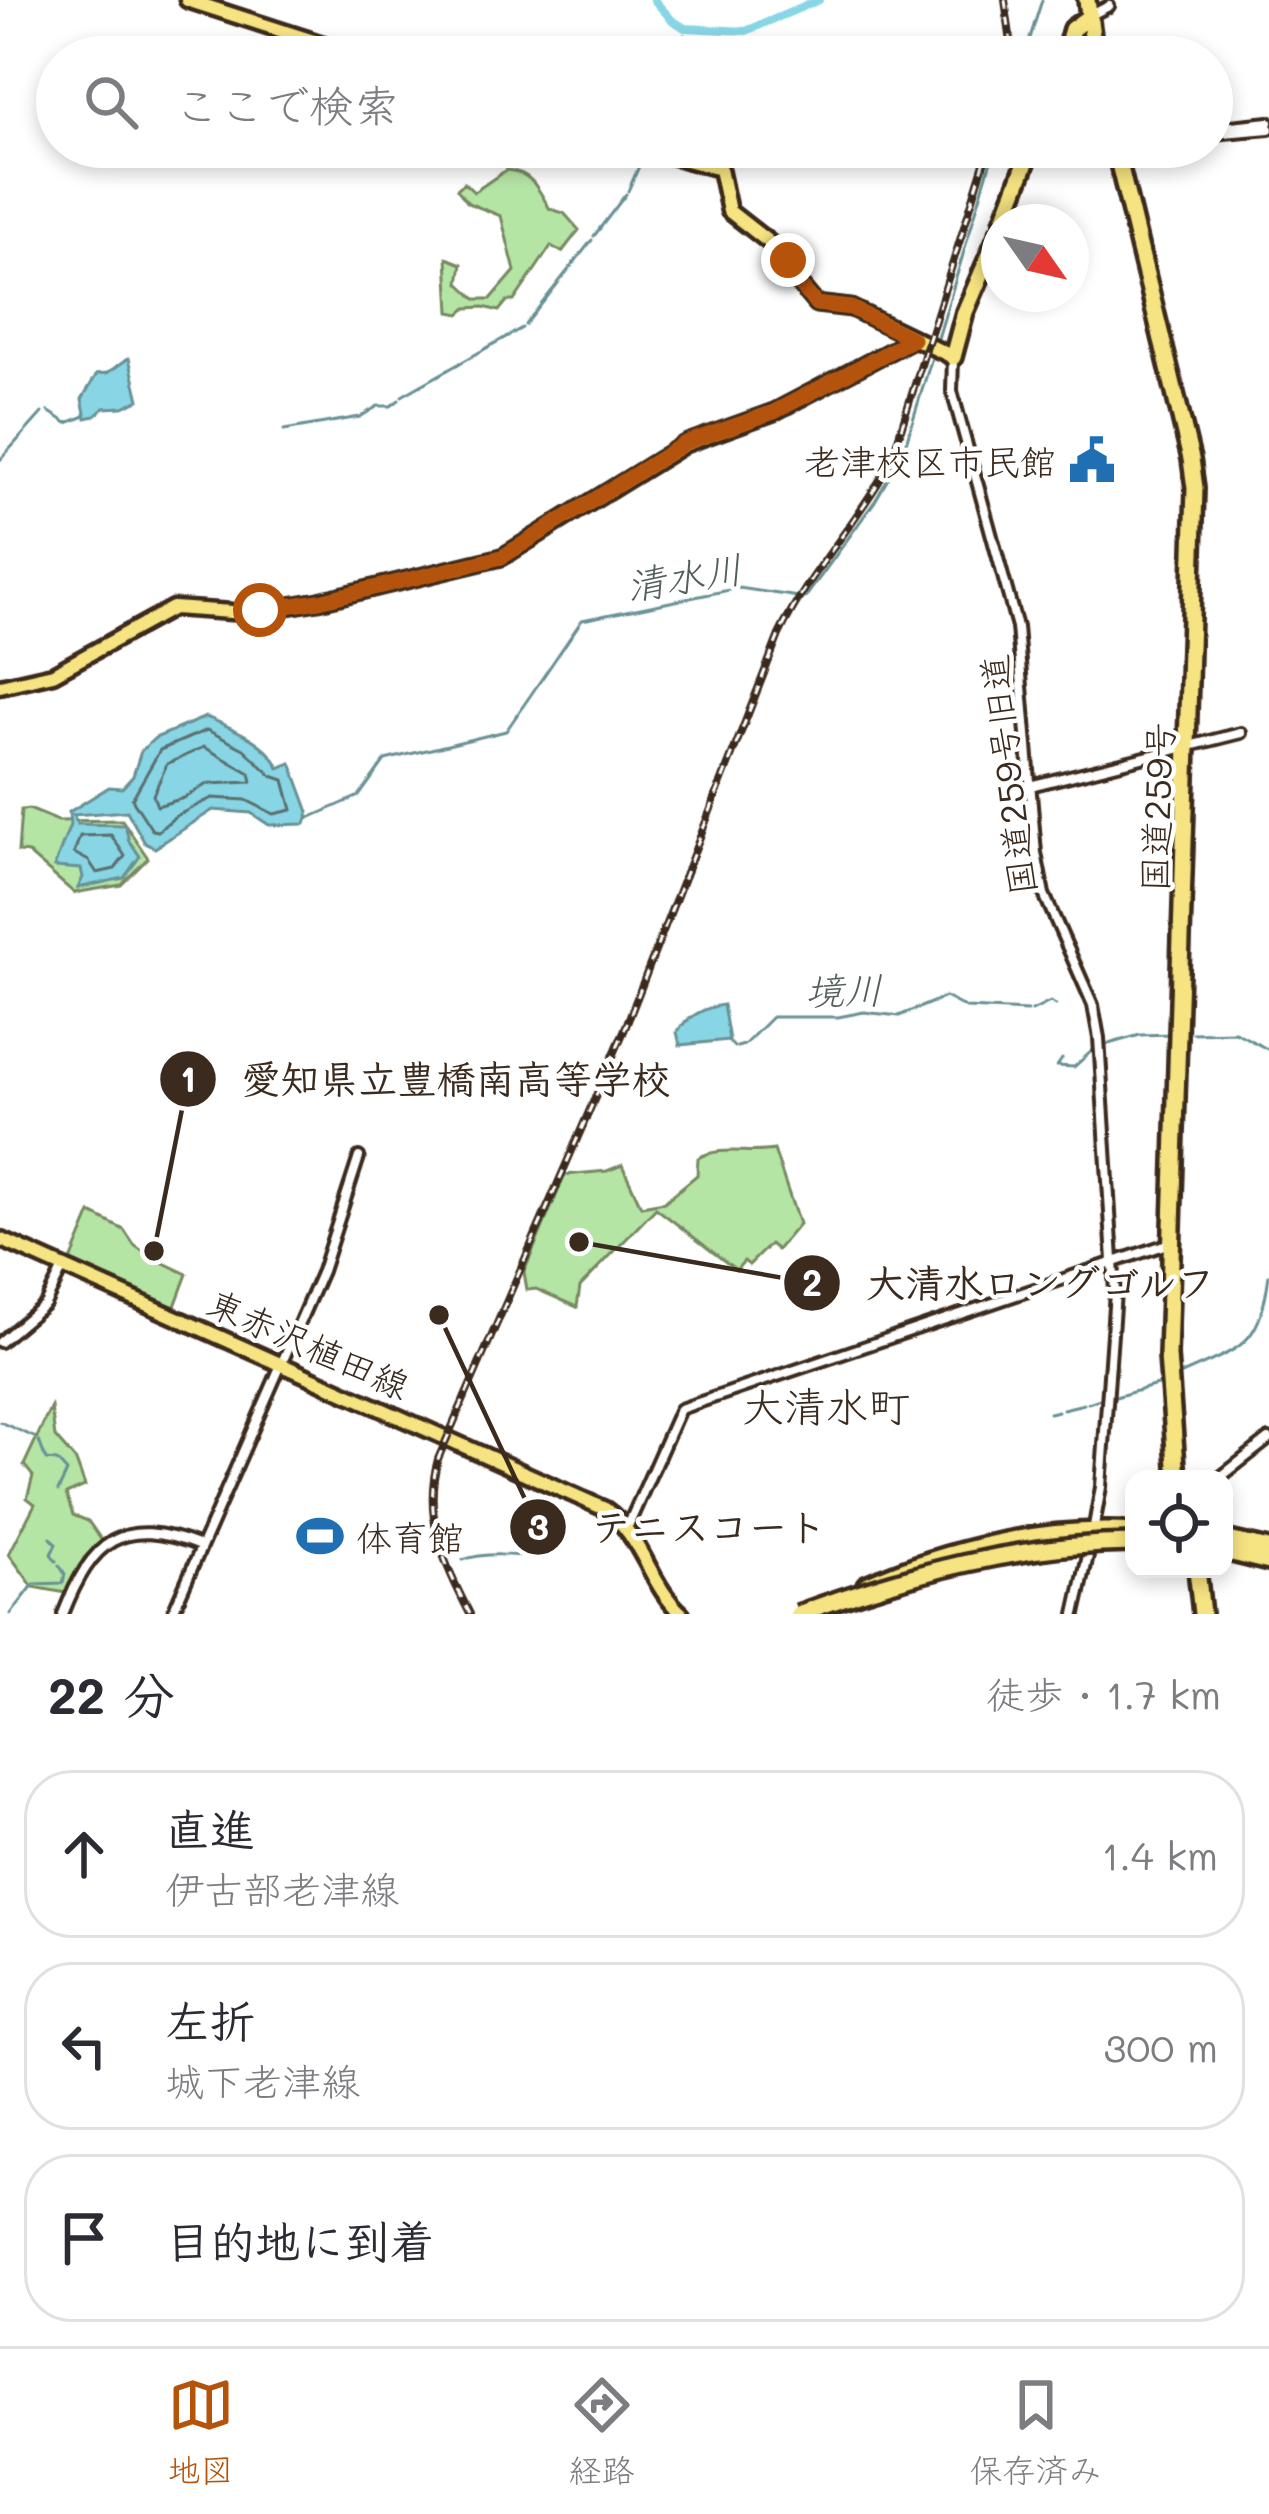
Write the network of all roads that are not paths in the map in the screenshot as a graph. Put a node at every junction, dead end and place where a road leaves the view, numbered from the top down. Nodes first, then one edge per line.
1 (187, 0) edge
2 (1109, 6) dead end
3 (1089, 8) edge
4 (299, 36) edge
5 (1070, 36) edge
6 (1269, 126) edge
7 (1233, 129) edge
8 (716, 168) edge
9 (1026, 168) edge
10 (1124, 168) edge
11 (1011, 204) edge
12 (981, 274) edge
13 (913, 339) junction
14 (941, 351) junction
15 (0, 686) edge
16 (1240, 733) dead end
17 (1190, 746) junction
18 (1030, 786) junction
19 (359, 1157) dead end
20 (0, 1239) edge
21 (1173, 1242) junction
22 (1113, 1265) junction
23 (64, 1267) junction
24 (0, 1342) edge
25 (281, 1363) junction
26 (1269, 1439) edge
27 (1180, 1470) edge
28 (1180, 1470) edge
29 (1229, 1470) edge
30 (626, 1529) junction
31 (1125, 1534) edge
32 (1091, 1540) junction
33 (1233, 1541) edge
34 (1125, 1544) edge
35 (200, 1546) junction
36 (1125, 1546) edge
37 (1269, 1549) edge
38 (984, 1555) junction
39 (1233, 1557) edge
40 (1269, 1565) edge
41 (912, 1576) junction
42 (1194, 1578) edge
43 (819, 1606) junction
44 (678, 1610) edge
45 (63, 1614) edge
46 (172, 1614) edge
47 (660, 1614) edge
48 (798, 1614) edge
49 (1075, 1614) edge
50 (1198, 1614) edge

1 - 4 main road
2 - 3 street
3 - 5 highway
6 - 7 street
8 - 13 main road
9 - 11 highway
10 - 17 highway, 国道259号
12 - 14 highway
13 - 14 main road
13 - 15 main road
14 - 18 street, 国道259号旧道
16 - 17 street
17 - 18 street
17 - 21 highway, 国道259号
17 - 27 highway, 国道259号
18 - 22 street, 国道259号旧道
19 - 25 street
20 - 23 main road, 東赤沢植田線
21 - 22 street
21 - 28 highway, 国道259号
22 - 30 street
22 - 32 street, 国道259号旧道
23 - 24 street
23 - 25 main road, 東赤沢植田線
25 - 30 main road, 東赤沢植田線
25 - 35 street
26 - 29 street
30 - 44 main road, 東赤沢植田線
31 - 32 highway
32 - 34 highway
32 - 38 highway
32 - 49 street, 国道259号旧道
33 - 37 highway
35 - 45 street
35 - 46 street
36 - 41 highway, bridge
38 - 41 highway, bridge
38 - 43 highway, bridge
39 - 40 highway
41 - 43 highway, bridge
42 - 50 highway
43 - 48 highway, bridge
44 - 47 street

